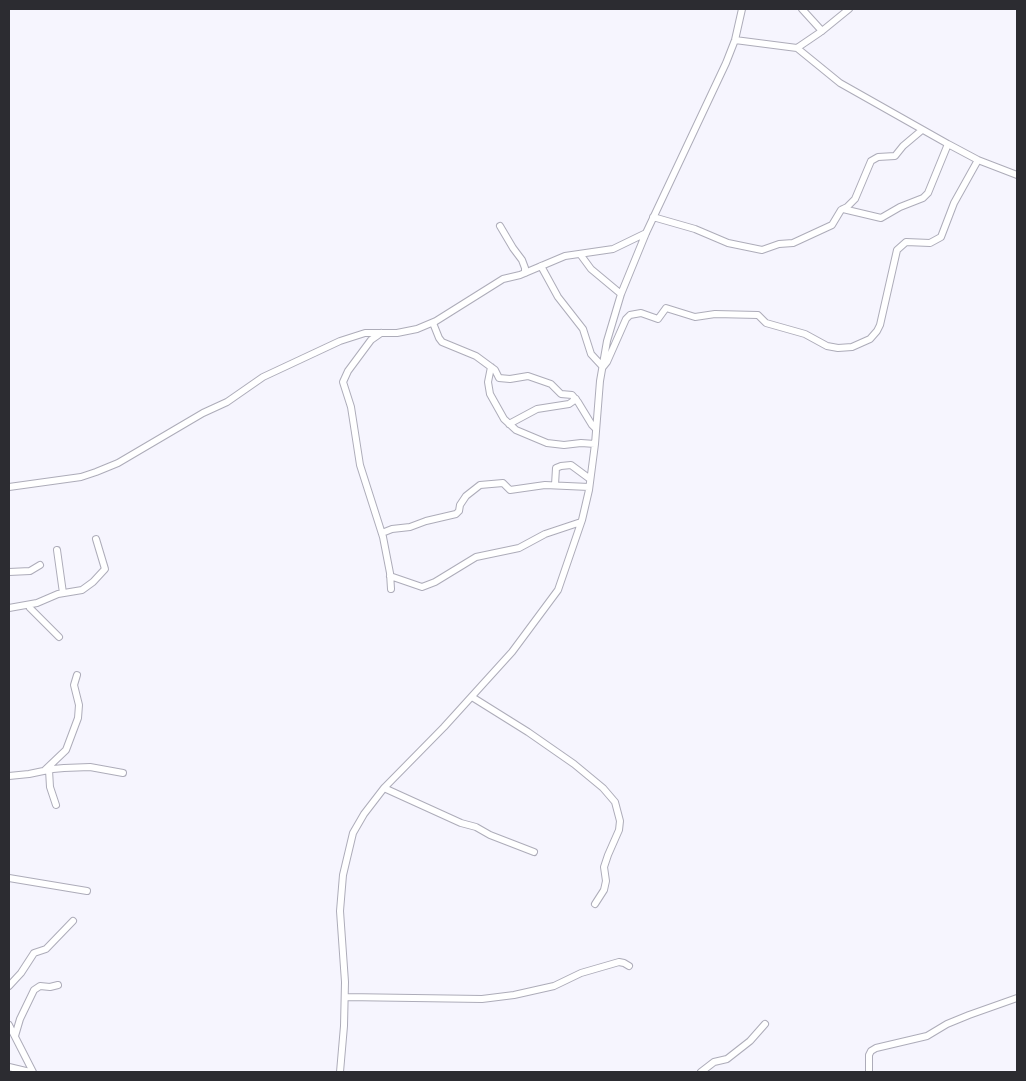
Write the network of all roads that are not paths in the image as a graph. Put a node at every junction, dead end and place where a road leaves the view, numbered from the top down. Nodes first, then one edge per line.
1 (742, 9) edge
2 (802, 9) edge
3 (848, 9) edge
4 (822, 31) junction
5 (735, 40) junction
6 (797, 48) junction
7 (922, 130) junction
8 (948, 144) junction
9 (978, 160) junction
10 (1017, 175) edge
11 (843, 209) junction
12 (653, 217) junction
13 (500, 226) dead end
14 (646, 233) junction
15 (580, 254) junction
16 (541, 266) junction
17 (525, 273) junction
18 (621, 294) junction
19 (433, 323) junction
20 (382, 333) junction
21 (491, 367) junction
22 (603, 367) junction
23 (576, 399) junction
24 (509, 424) junction
25 (596, 428) junction
26 (595, 444) junction
27 (590, 479) junction
28 (555, 485) junction
29 (9, 487) edge
30 (589, 487) junction
31 (581, 522) junction
32 (382, 533) junction
33 (96, 539) dead end
34 (57, 550) dead end
35 (40, 565) dead end
36 (9, 572) edge
37 (390, 576) junction
38 (391, 589) dead end
39 (63, 593) junction
40 (27, 606) junction
41 (9, 608) edge
42 (60, 637) dead end
43 (77, 675) dead end
44 (472, 697) junction
45 (47, 770) junction
46 (123, 772) dead end
47 (9, 776) edge
48 (384, 788) junction
49 (56, 804) dead end
50 (534, 852) dead end
51 (9, 878) edge
52 (87, 891) dead end
53 (595, 904) dead end
54 (73, 921) dead end
55 (629, 966) dead end
56 (58, 985) dead end
57 (9, 986) edge
58 (345, 997) junction
59 (1017, 998) edge
60 (9, 1024) edge
61 (765, 1024) dead end
62 (15, 1036) junction
63 (9, 1067) edge
64 (32, 1072) edge
65 (340, 1072) edge
66 (701, 1072) edge
67 (869, 1072) edge

1 - 5 street
2 - 4 street
3 - 4 street
4 - 6 street
5 - 6 street
5 - 12 street
6 - 7 street
7 - 8 street
7 - 11 street
8 - 9 street
8 - 11 street
9 - 10 street
9 - 22 street
11 - 12 street
12 - 14 street
13 - 17 street
14 - 15 street
14 - 18 street
15 - 16 street
15 - 18 street
16 - 17 street
16 - 22 street
17 - 19 street
18 - 22 street
19 - 20 street
19 - 21 street
20 - 29 street
20 - 32 street
21 - 23 street
21 - 24 street
22 - 25 street
23 - 24 street
23 - 25 street
24 - 26 street
25 - 26 street
26 - 27 street
27 - 28 street
27 - 30 street
28 - 30 street
28 - 32 street
30 - 31 street
31 - 37 street
31 - 44 street
32 - 37 street
33 - 39 street
34 - 39 street
35 - 36 street
37 - 38 street
39 - 40 street
40 - 41 street
40 - 42 street
43 - 45 street
44 - 48 street
44 - 53 street
45 - 46 street
45 - 47 street
45 - 49 street
48 - 50 street
48 - 58 street
51 - 52 street
54 - 57 street
55 - 58 street
56 - 62 street
58 - 65 street
59 - 67 street
60 - 62 street
61 - 66 street
62 - 64 street
63 - 64 street

